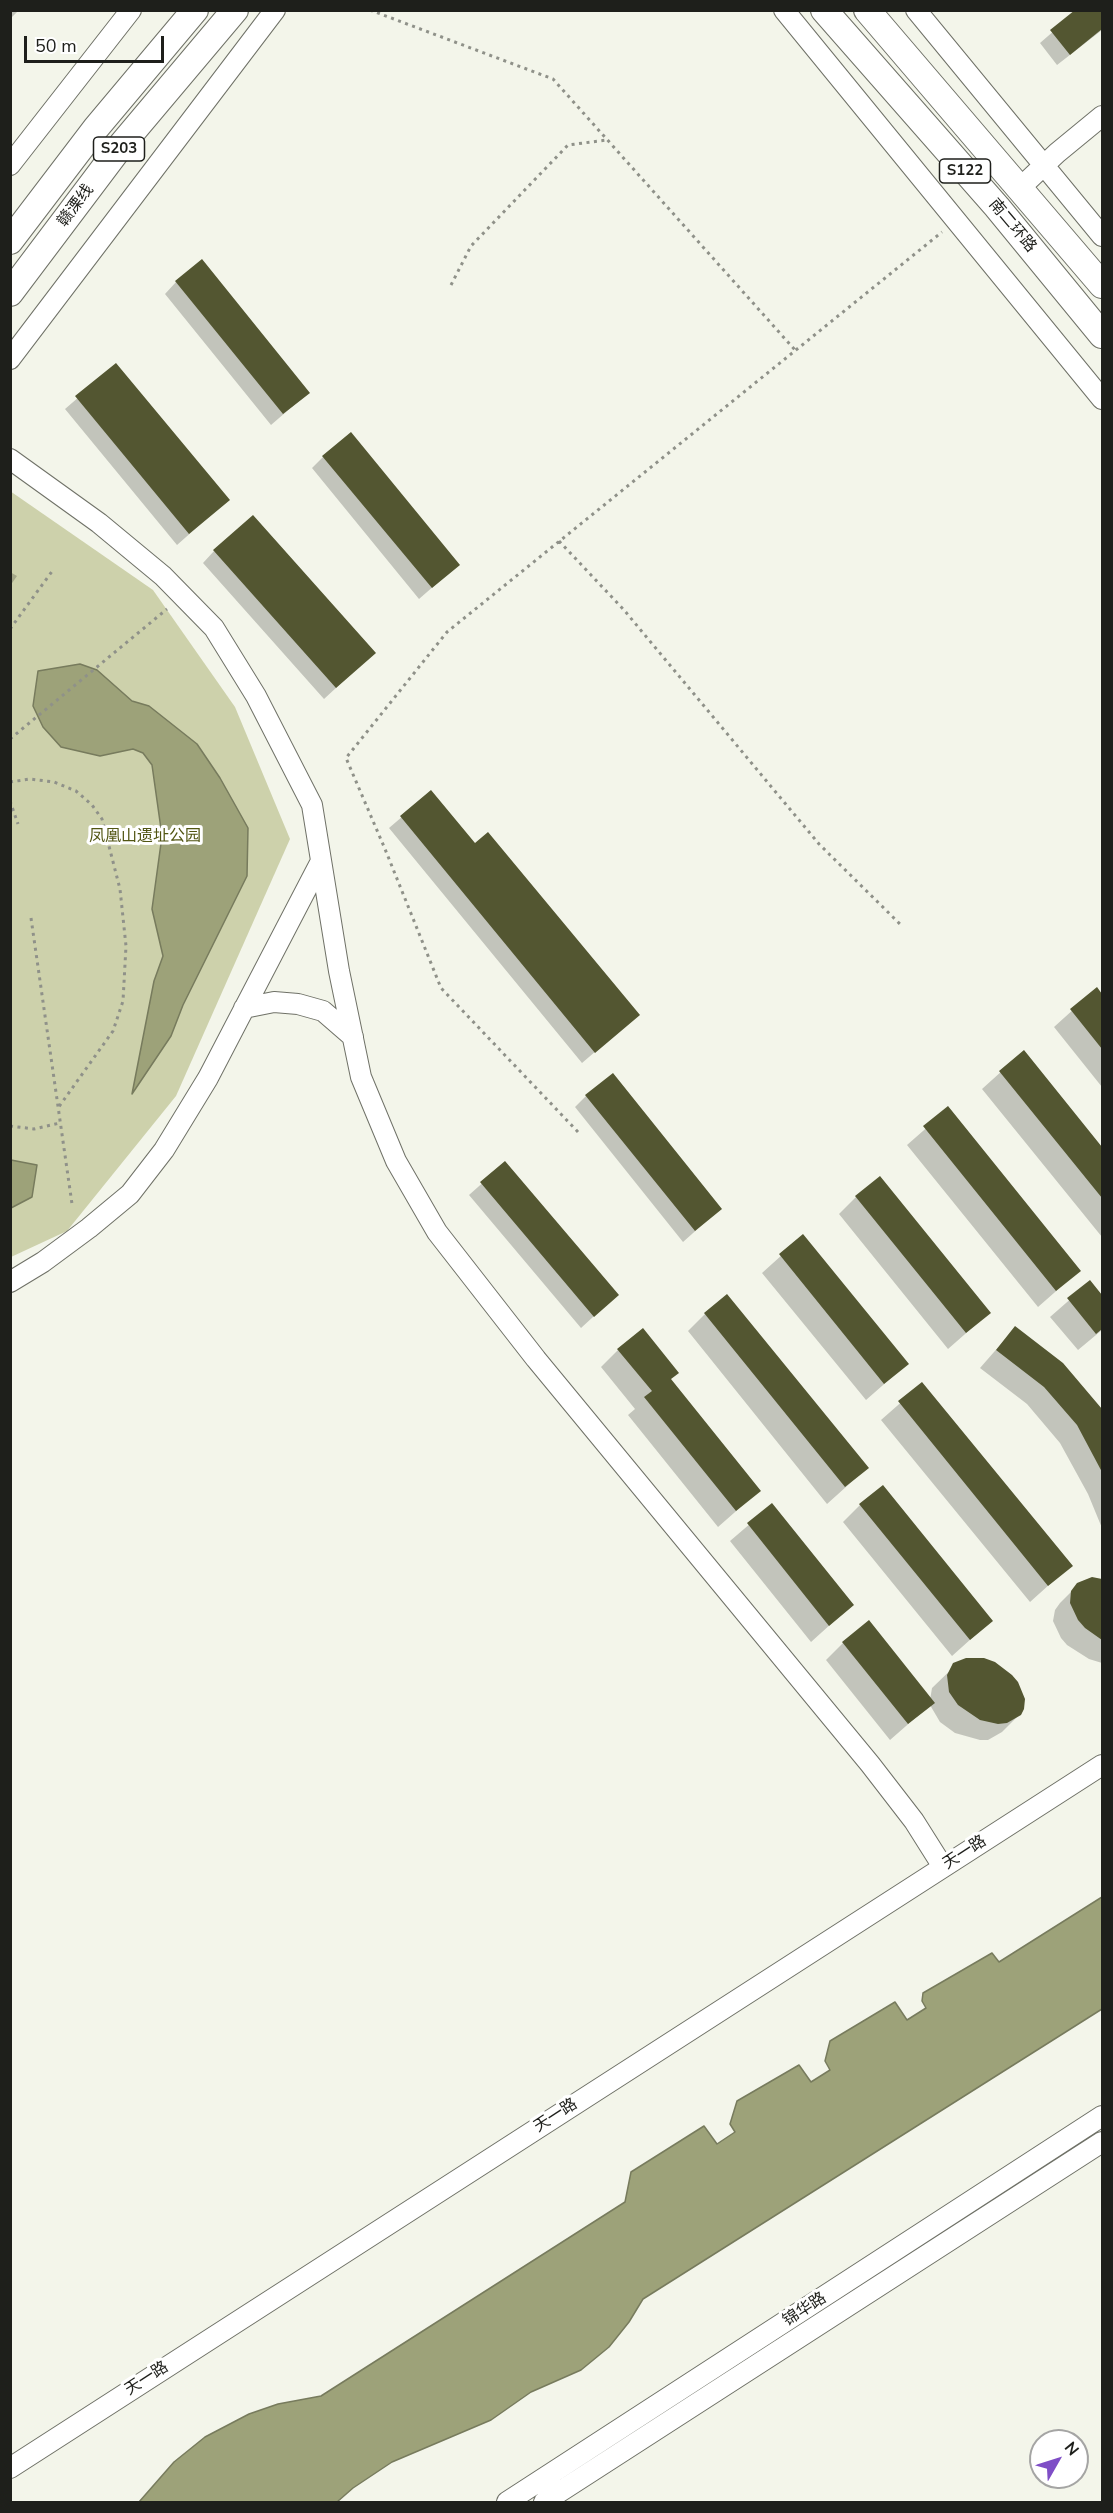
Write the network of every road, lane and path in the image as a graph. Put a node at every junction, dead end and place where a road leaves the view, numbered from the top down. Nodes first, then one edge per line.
1 (131, 10) edge
2 (195, 10) edge
3 (235, 10) edge
4 (275, 10) edge
5 (370, 10) edge
6 (784, 10) edge
7 (824, 10) edge
8 (867, 10) edge
9 (916, 10) edge
10 (1102, 116) edge
11 (607, 140) junction
12 (10, 165) edge
13 (1044, 165) junction
14 (1020, 188) junction
15 (997, 207) junction
16 (956, 220) junction
17 (1102, 236) edge
18 (10, 241) edge
19 (452, 285) dead end
20 (1102, 285) edge
21 (10, 293) edge
22 (1102, 335) edge
23 (795, 350) junction
24 (10, 359) edge
25 (1102, 399) edge
26 (10, 459) edge
27 (559, 541) junction
28 (53, 570) dead end
29 (167, 609) dead end
30 (10, 629) edge
31 (10, 739) edge
32 (10, 782) edge
33 (10, 801) edge
34 (18, 824) dead end
35 (321, 861) junction
36 (31, 918) dead end
37 (903, 927) dead end
38 (244, 1008) junction
39 (353, 1037) junction
40 (58, 1108) junction
41 (60, 1123) junction
42 (10, 1126) edge
43 (578, 1132) dead end
44 (72, 1204) dead end
45 (10, 1282) edge
46 (1102, 1765) edge
47 (943, 1867) junction
48 (1102, 2116) edge
49 (1102, 2142) edge
50 (10, 2468) edge
51 (507, 2502) edge
52 (544, 2502) edge

1 - 12 street
2 - 18 main road, 赣溧线 / S203
3 - 21 main road, 赣溧线 / S203
4 - 24 street
5 - 11 path
6 - 16 street
7 - 15 main road, 南二环路 / S122
8 - 14 main road, 南二环路 / S122
9 - 13 street
10 - 13 street
11 - 19 path
11 - 23 path
13 - 14 street
13 - 17 street
14 - 15 main road
14 - 20 main road, 南二环路 / S122
15 - 22 main road, 南二环路 / S122
16 - 23 path
16 - 25 street
23 - 27 path
26 - 35 street
27 - 37 path
27 - 43 path
28 - 30 path
29 - 31 path
32 - 40 path
33 - 34 path
35 - 38 street
35 - 39 street
36 - 40 path
38 - 39 street
38 - 45 street
39 - 47 street
40 - 41 path
41 - 42 path
41 - 44 path
46 - 47 street, 天一路
47 - 50 street, 天一路
48 - 51 street, 锦华路
49 - 52 street, 锦华路

